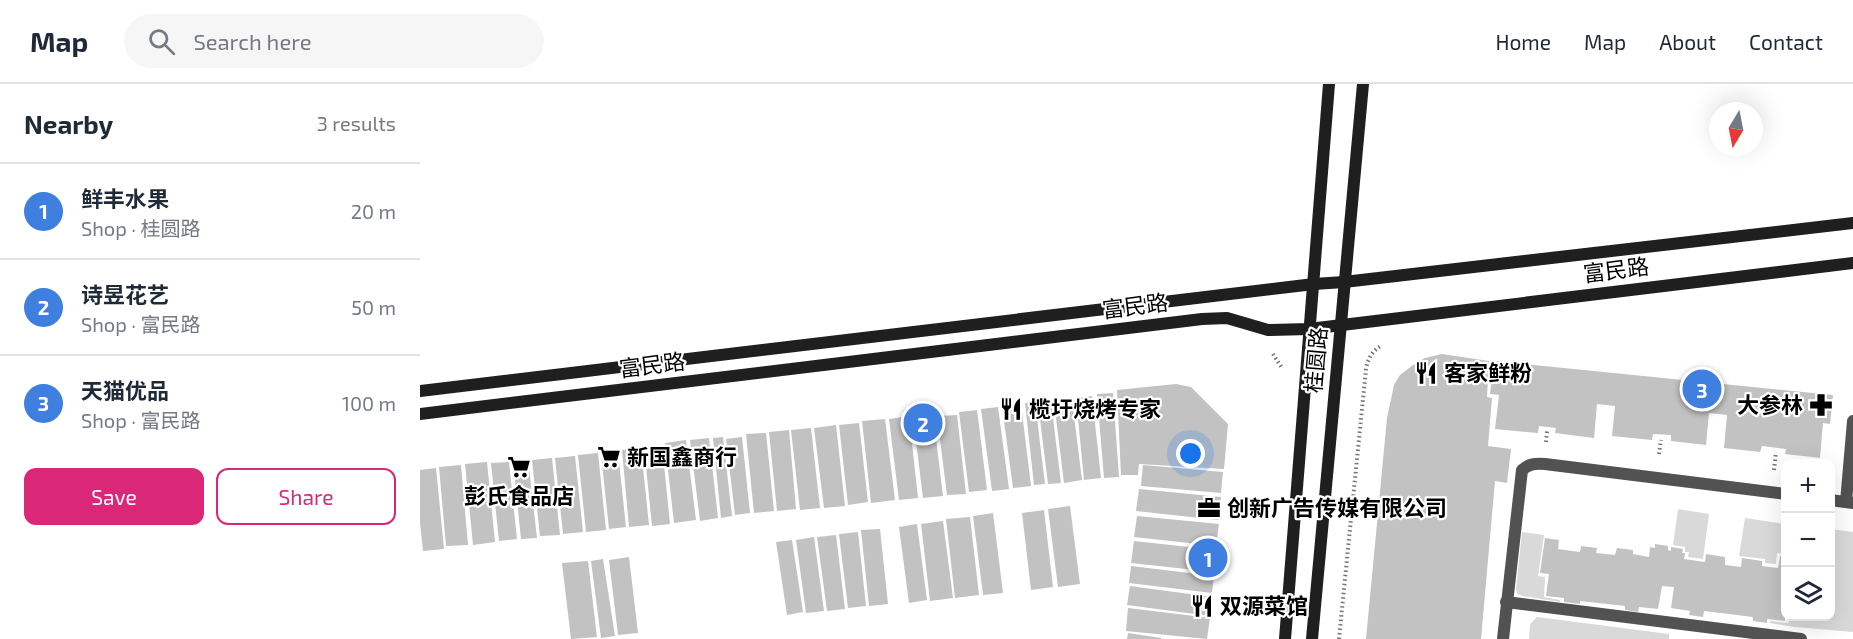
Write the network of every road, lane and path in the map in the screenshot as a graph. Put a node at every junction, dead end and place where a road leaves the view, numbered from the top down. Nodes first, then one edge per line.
1 (1329, 84) edge
2 (1363, 84) edge
3 (1853, 223) edge
4 (1853, 263) edge
5 (1344, 282) junction
6 (1314, 284) junction
7 (1340, 324) junction
8 (1310, 329) junction
9 (1383, 344) dead end
10 (1270, 350) dead end
11 (1285, 376) dead end
12 (420, 391) edge
13 (420, 414) edge
14 (1853, 422) edge
15 (1781, 494) edge
16 (1849, 502) edge
17 (1506, 602) junction
18 (1285, 639) edge
19 (1312, 639) edge
20 (1339, 639) edge
21 (1503, 639) edge
22 (1801, 639) edge

1 - 6 street, 桂圆路
2 - 5 street, 桂圆路
3 - 5 street, 富民路
4 - 7 street, 富民路
5 - 6 street, 富民路
5 - 7 street, 桂圆路
6 - 8 street, 桂圆路
6 - 12 street, 富民路
7 - 8 street, 富民路
7 - 19 street, 桂圆路
8 - 13 street, 富民路
8 - 18 street, 桂圆路
9 - 20 path
10 - 11 path
14 - 16 lane
15 - 17 lane
17 - 21 lane
17 - 22 lane

